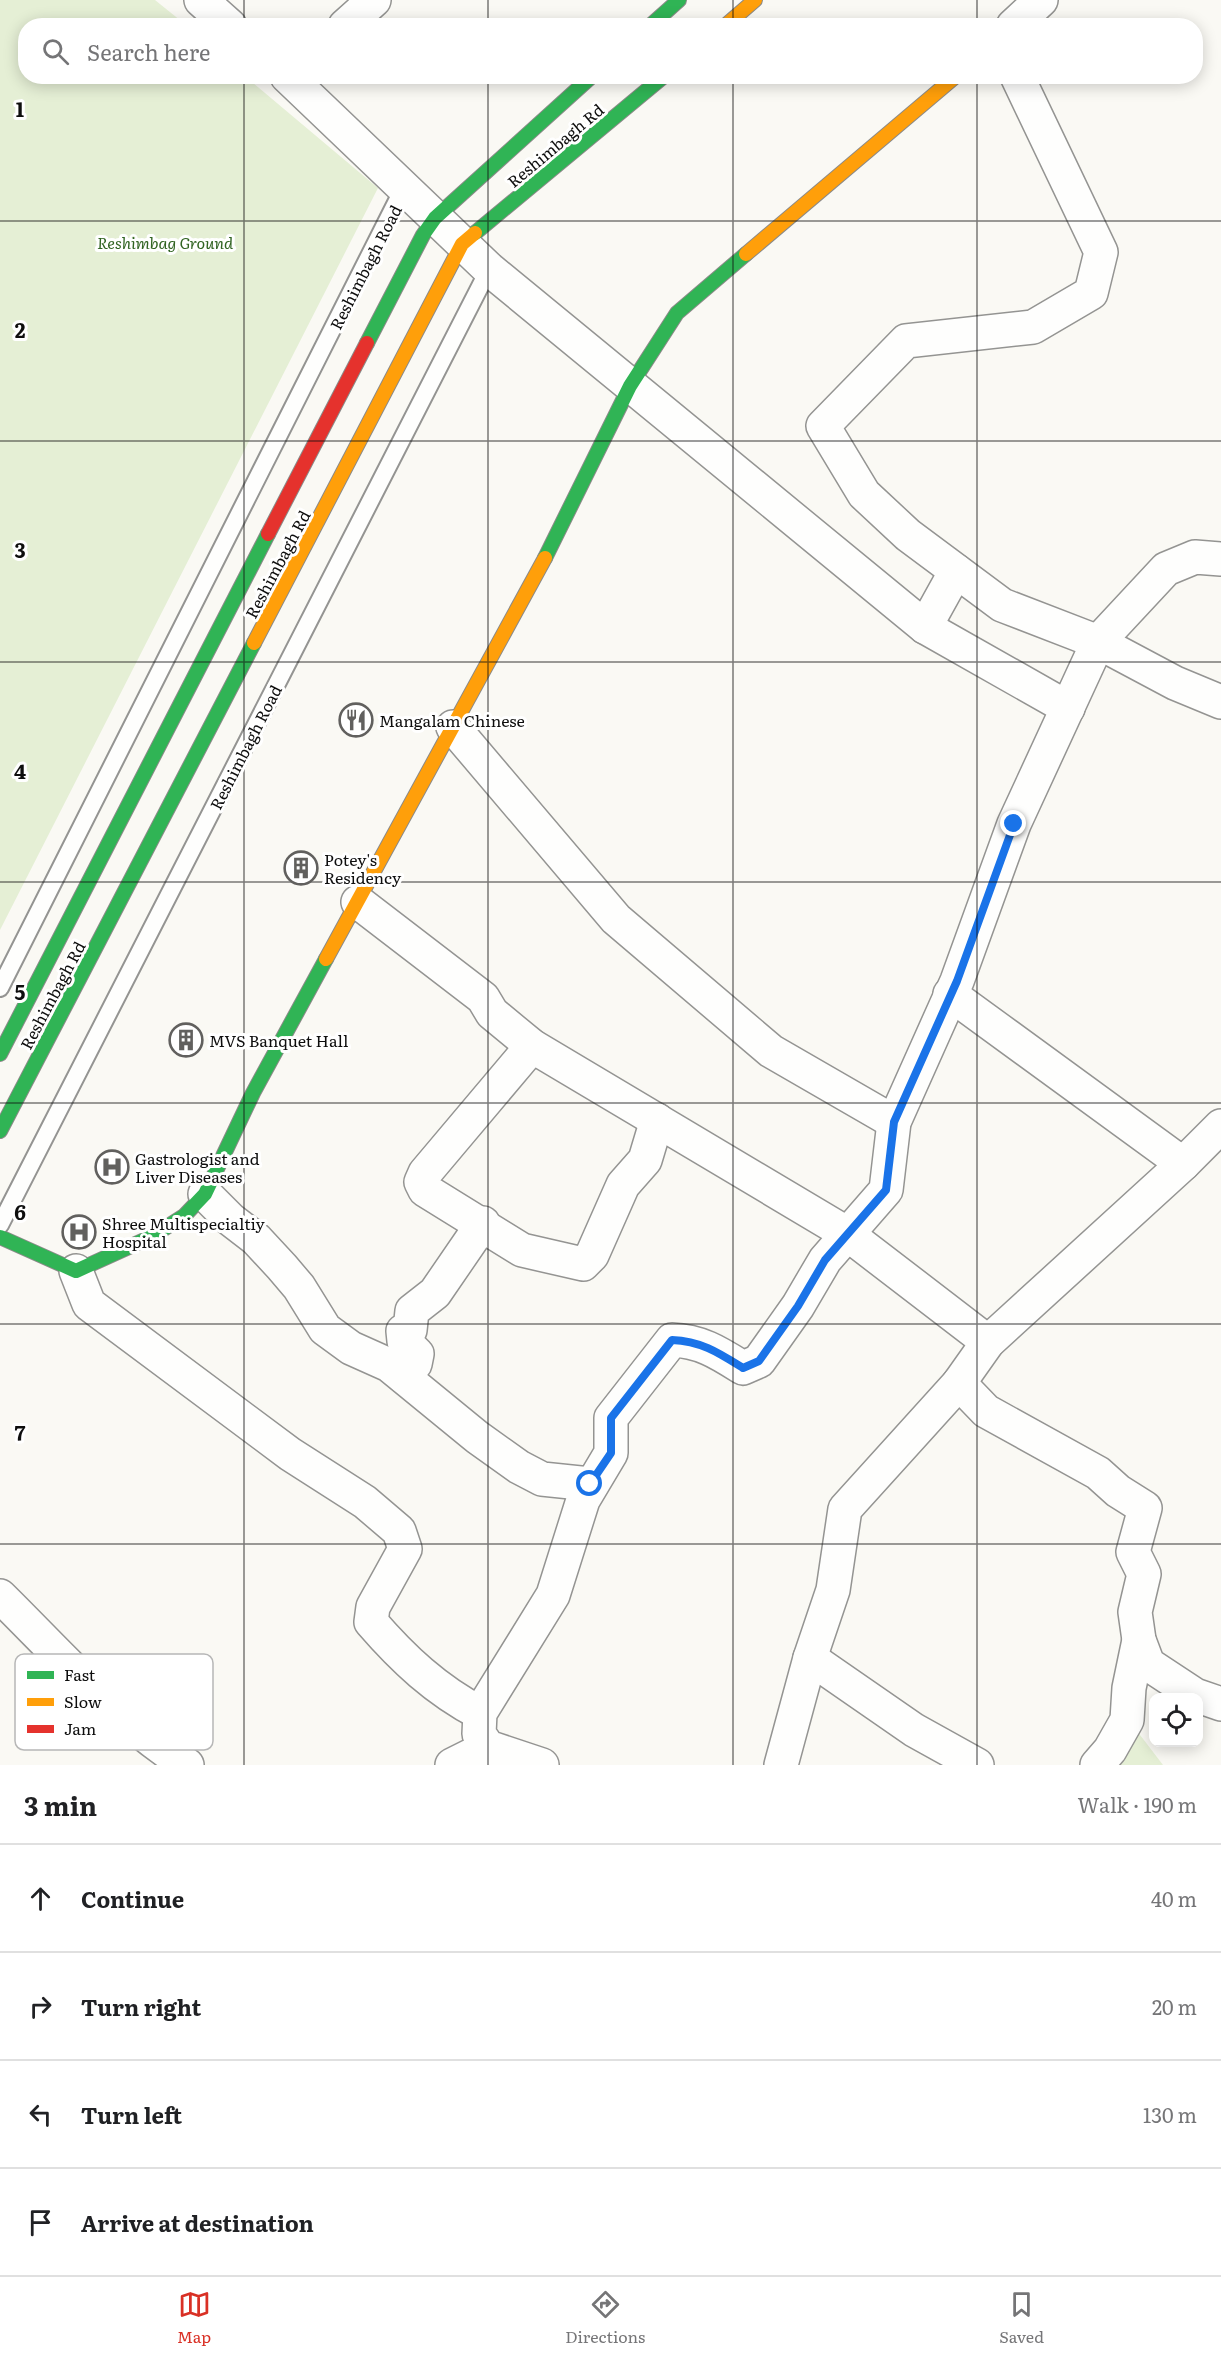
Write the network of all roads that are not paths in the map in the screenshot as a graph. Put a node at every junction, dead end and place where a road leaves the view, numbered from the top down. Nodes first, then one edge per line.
1 (201, 0) edge
2 (374, 0) edge
3 (679, 0) edge
4 (755, 0) edge
5 (1041, 0) edge
6 (221, 18) edge
7 (354, 18) edge
8 (659, 18) edge
9 (734, 18) edge
10 (1022, 18) edge
11 (295, 84) edge
12 (583, 84) edge
13 (653, 84) edge
14 (947, 84) edge
15 (1021, 84) edge
16 (405, 188) junction
17 (435, 218) junction
18 (462, 244) junction
19 (489, 269) junction
20 (630, 386) junction
21 (1221, 559) edge
22 (956, 571) junction
23 (925, 627) junction
24 (1098, 642) junction
25 (1221, 702) edge
26 (1068, 708) junction
27 (453, 727) junction
28 (358, 902) junction
29 (0, 988) edge
30 (950, 994) junction
31 (532, 1046) junction
32 (0, 1054) edge
33 (657, 1120) junction
34 (894, 1122) junction
35 (1221, 1127) edge
36 (0, 1131) edge
37 (1183, 1164) junction
38 (205, 1194) junction
39 (483, 1223) junction
40 (0, 1225) edge
41 (846, 1233) junction
42 (0, 1237) edge
43 (76, 1271) junction
44 (988, 1342) junction
45 (403, 1376) junction
46 (959, 1383) junction
47 (590, 1484) junction
48 (0, 1596) edge
49 (1139, 1640) junction
50 (59, 1654) edge
51 (810, 1658) junction
52 (1221, 1704) edge
53 (480, 1713) junction
54 (488, 1747) junction
55 (164, 1750) edge
56 (187, 1765) edge
57 (452, 1765) edge
58 (542, 1765) edge
59 (781, 1765) edge
60 (977, 1765) edge
61 (1096, 1765) edge

1 - 6 street
2 - 7 street
3 - 8 main road
4 - 9 main road
5 - 10 street
11 - 16 street
12 - 17 main road
13 - 18 main road, Reshimbagh Rd
14 - 20 main road
15 - 22 street
16 - 17 street
16 - 29 lane, Reshimbagh Road
17 - 18 street
17 - 32 main road
18 - 19 street
18 - 36 main road, Reshimbagh Rd
19 - 20 street
19 - 40 lane, Reshimbagh Road
20 - 23 street
20 - 27 main road
21 - 24 street
22 - 23 street
22 - 24 street
23 - 26 street
24 - 25 street
24 - 26 street
26 - 30 street
27 - 28 main road
27 - 34 street
28 - 31 street
28 - 38 main road
30 - 34 street
30 - 37 street
31 - 33 street
31 - 39 street
33 - 39 street
33 - 41 street
34 - 41 street
35 - 37 street
37 - 44 street
38 - 43 main road
38 - 45 street
39 - 45 street
41 - 44 street
41 - 47 street
42 - 43 main road
43 - 53 street
44 - 46 street
45 - 47 street
46 - 49 street
46 - 51 street
47 - 53 street
48 - 50 street
49 - 52 street
49 - 61 street
51 - 59 street
51 - 60 street
53 - 54 street
54 - 57 street
54 - 58 street
55 - 56 street

